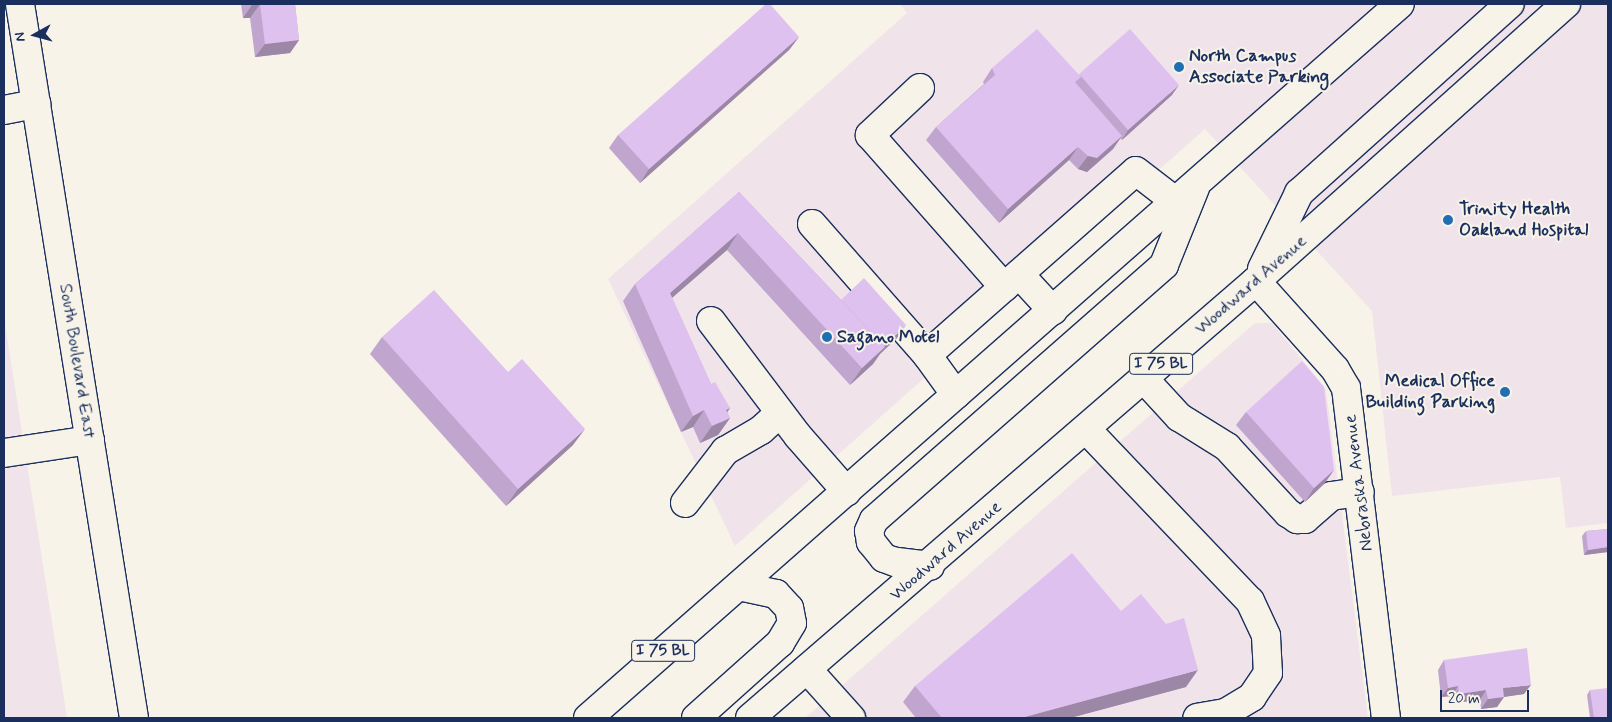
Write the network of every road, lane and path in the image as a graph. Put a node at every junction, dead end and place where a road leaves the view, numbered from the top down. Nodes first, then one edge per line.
1 (20, 4) edge
2 (1400, 4) edge
3 (1510, 4) edge
4 (1566, 4) edge
5 (920, 88) dead end
6 (36, 104) junction
7 (4, 110) edge
8 (1186, 193) junction
9 (812, 224) dead end
10 (1012, 280) junction
11 (1256, 281) junction
12 (1053, 311) junction
13 (711, 321) dead end
14 (927, 354) junction
15 (1144, 379) junction
16 (956, 395) junction
17 (780, 413) junction
18 (1086, 429) junction
19 (90, 440) junction
20 (4, 454) edge
21 (847, 492) junction
22 (1360, 492) junction
23 (685, 503) dead end
24 (930, 566) junction
25 (739, 586) junction
26 (807, 669) junction
27 (134, 718) edge
28 (588, 718) edge
29 (696, 718) edge
30 (750, 718) edge
31 (851, 718) edge
32 (1197, 718) edge
33 (1386, 718) edge

1 - 6 main road, South Boulevard East
2 - 8 main road, I 75 BL
3 - 11 main road
4 - 11 main road, Woodward Avenue / I 75 BL
5 - 10 main road
6 - 7 main road
6 - 19 main road, South Boulevard East
8 - 10 main road
8 - 12 main road, I 75 BL
8 - 24 main road
9 - 14 main road
10 - 12 main road
10 - 14 main road
11 - 15 main road, Woodward Avenue / I 75 BL
11 - 22 main road, Nebraska Avenue
12 - 16 main road, I 75 BL
13 - 17 main road
14 - 16 main road
15 - 18 main road, Woodward Avenue / I 75 BL
15 - 22 main road
16 - 21 main road, I 75 BL
17 - 21 main road
17 - 23 main road
18 - 24 main road, Woodward Avenue / I 75 BL
18 - 32 main road
19 - 20 main road
19 - 27 main road, South Boulevard East
21 - 25 main road, I 75 BL
22 - 33 main road, Nebraska Avenue
24 - 26 main road, Woodward Avenue / I 75 BL
25 - 28 main road, I 75 BL
25 - 29 main road
26 - 30 main road, Woodward Avenue / I 75 BL
26 - 31 main road

